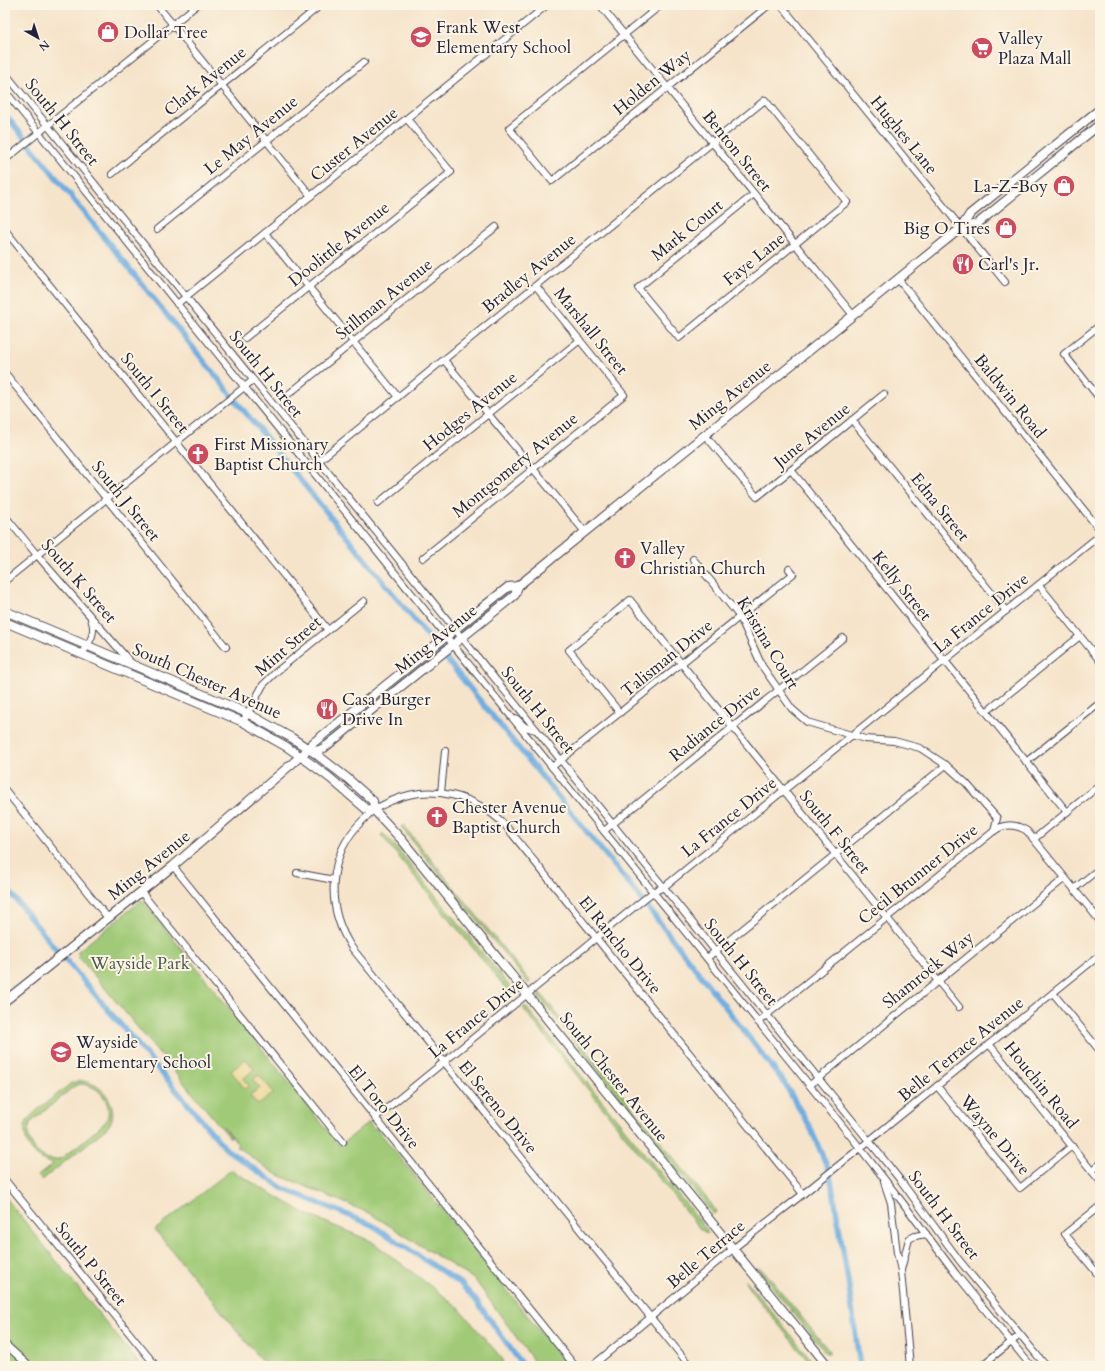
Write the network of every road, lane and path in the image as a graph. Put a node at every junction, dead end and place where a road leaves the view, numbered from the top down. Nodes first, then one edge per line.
1 (157, 5) edge
2 (197, 5) edge
3 (547, 5) edge
4 (600, 5) edge
5 (661, 5) edge
6 (769, 5) edge
7 (781, 5) edge
8 (314, 7) edge
9 (173, 25) junction
10 (624, 35) junction
11 (364, 62) dead end
12 (5, 73) edge
13 (222, 85) junction
14 (667, 88) junction
15 (5, 91) edge
16 (1100, 109) edge
17 (407, 118) junction
18 (1100, 124) edge
19 (48, 126) junction
20 (39, 133) junction
21 (266, 141) junction
22 (712, 143) junction
23 (1047, 152) junction
24 (5, 160) edge
25 (112, 174) dead end
26 (1031, 180) junction
27 (754, 194) junction
28 (311, 196) junction
29 (847, 202) joint
30 (496, 227) dead end
31 (961, 228) junction
32 (157, 229) dead end
33 (5, 230) edge
34 (265, 233) junction
35 (794, 244) junction
36 (898, 279) junction
37 (1005, 282) dead end
38 (536, 286) junction
39 (308, 287) junction
40 (186, 297) junction
41 (177, 304) junction
42 (853, 315) junction
43 (1100, 325) edge
44 (245, 338) dead end
45 (678, 338) joint
46 (580, 340) junction
47 (353, 342) junction
48 (444, 360) junction
49 (5, 374) edge
50 (253, 380) junction
51 (245, 387) junction
52 (290, 393) dead end
53 (884, 394) dead end
54 (624, 395) joint
55 (398, 398) junction
56 (1100, 399) edge
57 (488, 415) junction
58 (852, 420) junction
59 (705, 435) junction
60 (176, 442) junction
61 (319, 461) junction
62 (310, 468) junction
63 (532, 469) junction
64 (791, 470) junction
65 (106, 499) junction
66 (378, 503) dead end
67 (5, 516) edge
68 (1100, 530) edge
69 (585, 532) junction
70 (1100, 535) edge
71 (37, 555) junction
72 (423, 558) dead end
73 (693, 559) dead end
74 (789, 569) dead end
75 (5, 581) edge
76 (1039, 585) junction
77 (518, 586) junction
78 (364, 601) dead end
79 (5, 610) edge
80 (1006, 611) junction
81 (89, 614) junction
82 (740, 617) junction
83 (5, 622) edge
84 (455, 629) junction
85 (328, 630) junction
86 (1080, 636) junction
87 (444, 638) junction
88 (462, 638) junction
89 (843, 638) dead end
90 (87, 645) junction
91 (451, 646) junction
92 (226, 647) dead end
93 (82, 654) junction
94 (945, 661) junction
95 (1100, 661) edge
96 (132, 664) junction
97 (681, 664) junction
98 (779, 690) junction
99 (1100, 703) edge
100 (503, 708) junction
101 (986, 712) junction
102 (247, 713) junction
103 (620, 713) junction
104 (243, 722) junction
105 (733, 727) junction
106 (536, 730) junction
107 (853, 735) junction
108 (309, 749) junction
109 (445, 751) dead end
110 (301, 756) junction
111 (561, 760) junction
112 (1026, 762) junction
113 (946, 765) junction
114 (552, 767) junction
115 (1100, 785) edge
116 (5, 790) edge
117 (784, 790) junction
118 (441, 793) junction
119 (374, 810) junction
120 (1067, 812) junction
121 (612, 824) junction
122 (604, 831) junction
123 (994, 831) junction
124 (1034, 839) junction
125 (835, 854) junction
126 (173, 866) junction
127 (1100, 868) edge
128 (296, 873) dead end
129 (1065, 878) junction
130 (334, 880) junction
131 (664, 887) junction
132 (1074, 889) junction
133 (141, 892) junction
134 (653, 892) junction
135 (887, 917) junction
136 (108, 918) junction
137 (1100, 921) edge
138 (596, 938) junction
139 (714, 951) junction
140 (1100, 955) edge
141 (707, 958) junction
142 (938, 981) junction
143 (1053, 992) junction
144 (527, 994) junction
145 (5, 1002) edge
146 (959, 1007) dead end
147 (766, 1014) junction
148 (758, 1022) junction
149 (989, 1044) junction
150 (1100, 1051) edge
151 (444, 1062) junction
152 (817, 1078) junction
153 (810, 1085) junction
154 (937, 1086) junction
155 (375, 1118) junction
156 (869, 1141) junction
157 (343, 1142) dead end
158 (1072, 1146) junction
159 (860, 1148) junction
160 (1100, 1164) edge
161 (839, 1165) joint
162 (1092, 1171) junction
163 (882, 1176) junction
164 (5, 1180) edge
165 (1100, 1181) edge
166 (803, 1194) junction
167 (1100, 1206) edge
168 (926, 1234) junction
169 (734, 1248) junction
170 (901, 1271) junction
171 (1100, 1277) edge
172 (651, 1318) junction
173 (1020, 1334) junction
174 (1011, 1342) junction
175 (5, 1344) edge
176 (29, 1366) edge
177 (156, 1366) edge
178 (575, 1366) edge
179 (592, 1366) edge
180 (690, 1366) edge
181 (828, 1366) edge
182 (910, 1366) edge
183 (980, 1366) edge
184 (1031, 1366) edge
185 (1046, 1366) edge

1 - 9 street
2 - 9 street
3 - 17 street, Custer Avenue
4 - 10 street, Benton Street
5 - 10 street
6 - 14 street, Holden Way
7 - 31 street, Hughes Lane
8 - 13 street, Clark Avenue
9 - 13 street
9 - 19 street
10 - 14 street, Benton Street
10 - 14 street, Holden Way
11 - 21 street, Le May Avenue
12 - 19 street, South H Street
13 - 21 street
13 - 25 street, Clark Avenue
14 - 22 street, Benton Street
15 - 20 street, South H Street
16 - 23 main road, Ming Avenue
17 - 28 street, Custer Avenue
17 - 39 street, Doolittle Avenue
18 - 26 main road, Ming Avenue
19 - 20 street
19 - 40 street, South H Street
20 - 24 street
20 - 41 street, South H Street
21 - 28 street
21 - 32 street, Le May Avenue
22 - 27 street, Benton Street
22 - 29 street, Bradley Avenue
22 - 38 street, Bradley Avenue
23 - 26 main road
23 - 31 main road, Ming Avenue
26 - 31 main road, Ming Avenue
27 - 35 street, Benton Street
27 - 45 street, Mark Court
28 - 34 street, Custer Avenue
29 - 35 street, Faye Lane
30 - 47 street, Stillman Avenue
31 - 36 main road, Ming Avenue
31 - 37 street, Hughes Lane
33 - 60 street, South I Street
34 - 39 street
34 - 40 street, Custer Avenue
35 - 42 street, Benton Street
35 - 45 street, Faye Lane
36 - 42 main road, Ming Avenue
36 - 68 street, Baldwin Road
38 - 46 street, Marshall Street
38 - 48 street, Bradley Avenue
39 - 44 street, Doolittle Avenue
39 - 47 street
40 - 41 street, Custer Avenue
40 - 50 street, South H Street
41 - 51 street, South H Street
42 - 59 main road, Ming Avenue
43 - 56 street
46 - 54 street, Marshall Street
46 - 57 street, Hodges Avenue
47 - 52 street, Stillman Avenue
47 - 55 street
48 - 55 street, Bradley Avenue
48 - 57 street
49 - 65 street, South J Street
50 - 51 street
50 - 61 street, South H Street
51 - 60 street
51 - 62 street, South H Street
53 - 58 street, June Avenue
54 - 63 street, Montgomery Avenue
55 - 61 street, Bradley Avenue
57 - 63 street
57 - 66 street, Hodges Avenue
58 - 64 street, June Avenue
58 - 80 street, Edna Street
59 - 64 street, June Avenue
59 - 69 main road, Ming Avenue
60 - 65 street
60 - 85 street, South I Street
61 - 62 street, Bradley Avenue
61 - 84 street, South H Street
62 - 87 street, South H Street
63 - 69 street
63 - 72 street, Montgomery Avenue
64 - 94 street, Kelly Street
65 - 71 street
65 - 92 street, South J Street
67 - 71 street, South K Street
69 - 77 main road, Ming Avenue
70 - 76 street, La France Drive
71 - 75 street
71 - 81 street, South K Street
73 - 82 street, Kristina Court
74 - 82 street, Talisman Drive
76 - 80 street, La France Drive
76 - 86 street
77 - 84 main road, Ming Avenue
77 - 88 main road, Ming Avenue
78 - 85 street, Mint Street
79 - 90 main road, South Chester Avenue
80 - 94 street, La France Drive
81 - 90 street
81 - 96 street, South K Street
82 - 97 street, Talisman Drive
82 - 98 street, Kristina Court
83 - 93 main road, South Chester Avenue
84 - 87 main road, Ming Avenue
84 - 88 street, South H Street
85 - 102 street, Mint Street
86 - 95 street
86 - 101 street
87 - 91 street, South H Street
87 - 108 main road, Ming Avenue
88 - 91 main road, Ming Avenue
88 - 106 street, South H Street
89 - 98 street, Radiance Drive
90 - 93 street
90 - 96 main road, South Chester Avenue
91 - 100 street, South H Street
91 - 108 main road, Ming Avenue
93 - 104 main road, South Chester Avenue
94 - 101 street, Kelly Street
94 - 107 street, La France Drive
96 - 102 main road, South Chester Avenue
97 - 103 street, Talisman Drive
97 - 103 street, South F Street
97 - 105 street, South F Street
98 - 105 street, Radiance Drive
98 - 107 street, Kristina Court
99 - 112 street
100 - 106 street
100 - 114 street, South H Street
101 - 112 street, Kelly Street
102 - 104 street, Mint Street
102 - 108 main road, South Chester Avenue
103 - 111 street, Talisman Drive
104 - 110 main road, South Chester Avenue
105 - 117 street, South F Street
105 - 121 street, Radiance Drive
106 - 111 street, South H Street
107 - 113 street, Kristina Court
107 - 117 street, La France Drive
108 - 110 main road, Ming Avenue
108 - 119 main road, South Chester Avenue
109 - 118 street
110 - 119 main road, South Chester Avenue
110 - 126 main road, Ming Avenue
111 - 114 street, Talisman Drive
111 - 121 street, South H Street
112 - 120 street, Kelly Street
113 - 123 street, Kristina Court
113 - 125 street
114 - 122 street, South H Street
115 - 120 street
116 - 136 street
117 - 125 street, South F Street
117 - 131 street, La France Drive
118 - 119 street, El Rancho Drive
118 - 138 street, El Rancho Drive
119 - 130 street, El Sereno Drive
119 - 144 main road, South Chester Avenue
120 - 124 street
121 - 122 street, Radiance Drive
121 - 131 street, South H Street
122 - 134 street, South H Street
123 - 124 street, Cecil Brunner Drive
123 - 135 street, Cecil Brunner Drive
124 - 129 street
125 - 135 street, South F Street
125 - 139 street
126 - 133 main road, Ming Avenue
126 - 155 street, El Toro Drive
127 - 132 street
128 - 130 street
129 - 132 street
129 - 142 street, Shamrock Way
130 - 151 street, El Sereno Drive
131 - 134 street, La France Drive
131 - 139 street, South H Street
132 - 137 street
133 - 136 main road, Ming Avenue
133 - 157 street
134 - 138 street, La France Drive
134 - 141 street, South H Street
135 - 142 street, South F Street
135 - 147 street, Cecil Brunner Drive
136 - 145 main road, Ming Avenue
138 - 144 street, La France Drive
138 - 166 street, El Rancho Drive
139 - 141 street
139 - 147 street, South H Street
140 - 143 street, Belle Terrace Avenue
141 - 148 street, South H Street
142 - 146 street, South F Street
142 - 152 street, Shamrock Way
143 - 149 street, Belle Terrace Avenue
143 - 150 street
144 - 151 street, La France Drive
144 - 169 main road, South Chester Avenue
147 - 148 street, Cecil Brunner Drive
147 - 152 street, South H Street
148 - 153 street, South H Street
149 - 154 street, Belle Terrace Avenue
149 - 158 street, Houchin Road
151 - 155 street, La France Drive
151 - 172 street, El Sereno Drive
152 - 153 street, Shamrock Way
152 - 156 street, South H Street
153 - 159 street, South H Street
154 - 156 street, Belle Terrace Avenue
154 - 158 street, Wayne Drive
155 - 178 street, El Toro Drive
156 - 159 street, Belle Terrace Avenue
156 - 173 street, South H Street
158 - 162 street, Houchin Road
159 - 161 street, Belle Terrace Avenue
159 - 163 street, South H Street
160 - 162 street
161 - 166 street, Belle Terrace
162 - 165 street, Houchin Road
163 - 168 street, South H Street
163 - 170 street
164 - 177 street, South P Street
166 - 169 street, Belle Terrace
167 - 171 street
168 - 170 street
168 - 174 street, South H Street
169 - 172 street, Belle Terrace
169 - 181 main road, South Chester Avenue
170 - 182 street
172 - 179 street, Belle Terrace
172 - 180 street, El Sereno Drive
173 - 174 street
173 - 185 street, South H Street
174 - 183 street
174 - 184 street, South H Street
175 - 176 street

